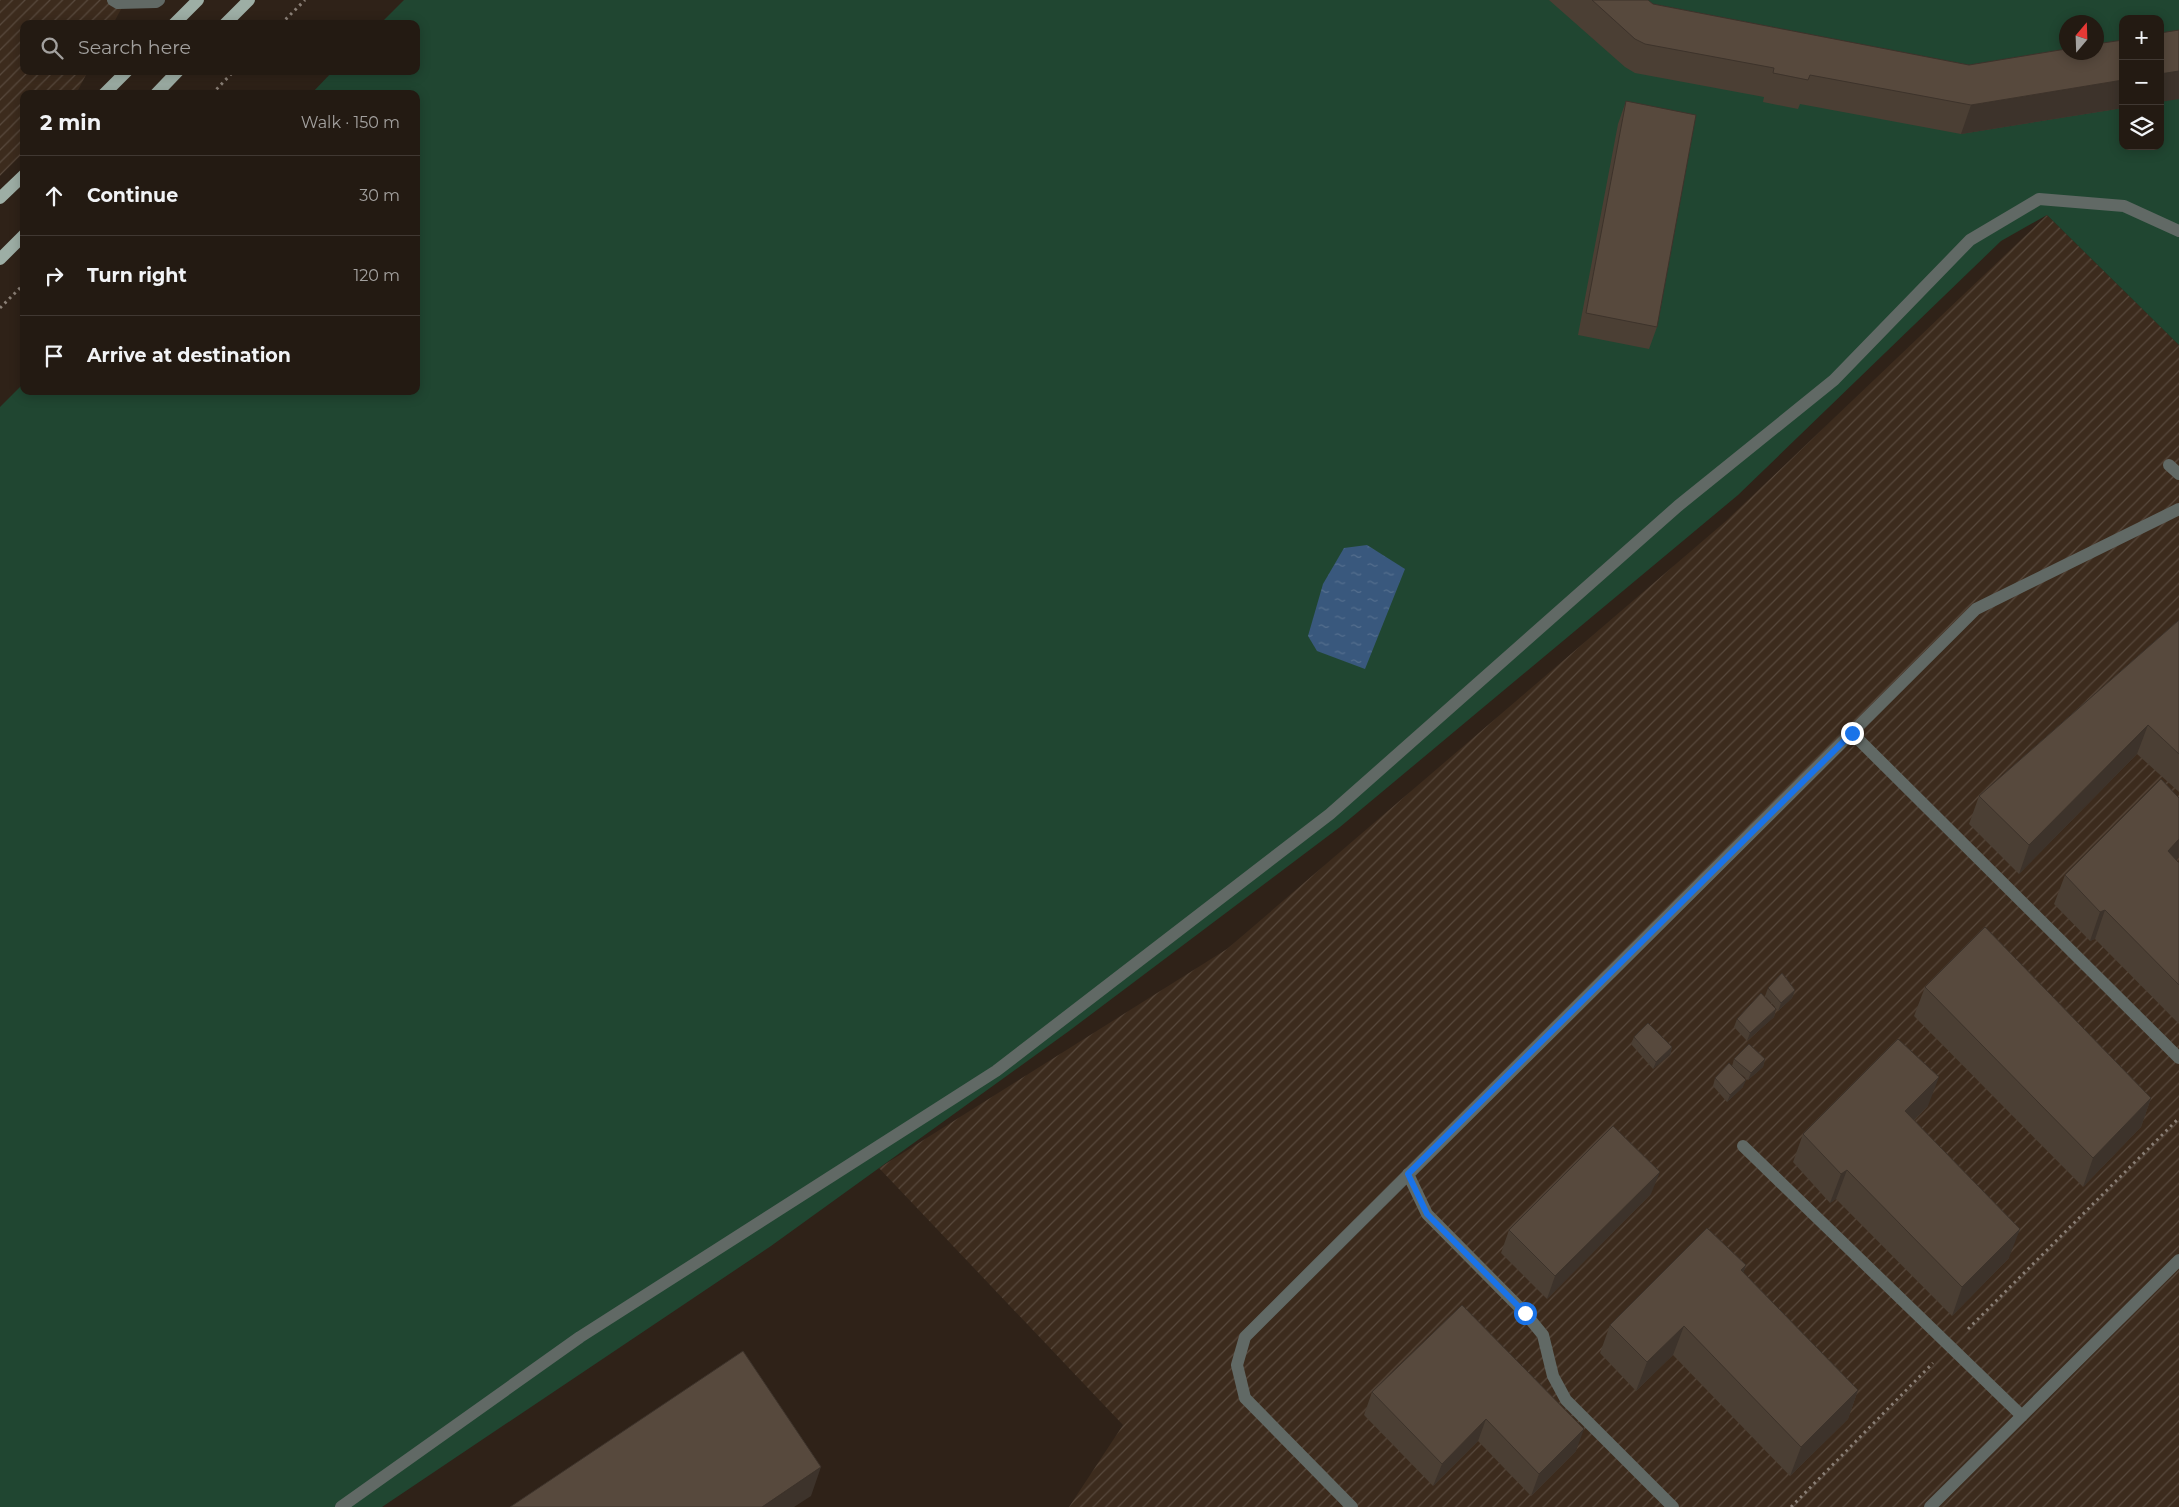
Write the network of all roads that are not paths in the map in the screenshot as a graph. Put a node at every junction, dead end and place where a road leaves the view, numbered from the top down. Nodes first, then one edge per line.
1 (113, 0) edge
2 (159, 0) edge
3 (198, 0) edge
4 (249, 0) edge
5 (178, 20) edge
6 (229, 20) edge
7 (123, 75) edge
8 (174, 75) edge
9 (108, 90) edge
10 (160, 90) edge
11 (20, 179) edge
12 (0, 198) edge
13 (2179, 231) edge
14 (20, 239) edge
15 (0, 259) edge
16 (2169, 465) dead end
17 (2179, 474) edge
18 (2176, 510) edge
19 (1852, 733) junction
20 (2179, 1058) edge
21 (1743, 1146) dead end
22 (1408, 1174) junction
23 (2179, 1260) edge
24 (2022, 1416) junction
25 (341, 1507) edge
26 (1352, 1507) edge
27 (1674, 1507) edge
28 (1930, 1507) edge

1 - 2 street
3 - 5 main road
4 - 6 main road
7 - 9 main road
8 - 10 main road
11 - 12 main road
13 - 25 street
14 - 15 main road
16 - 17 street
18 - 19 street
19 - 20 street
19 - 22 street
21 - 24 street
22 - 26 street
22 - 27 street
23 - 24 street
24 - 28 street

